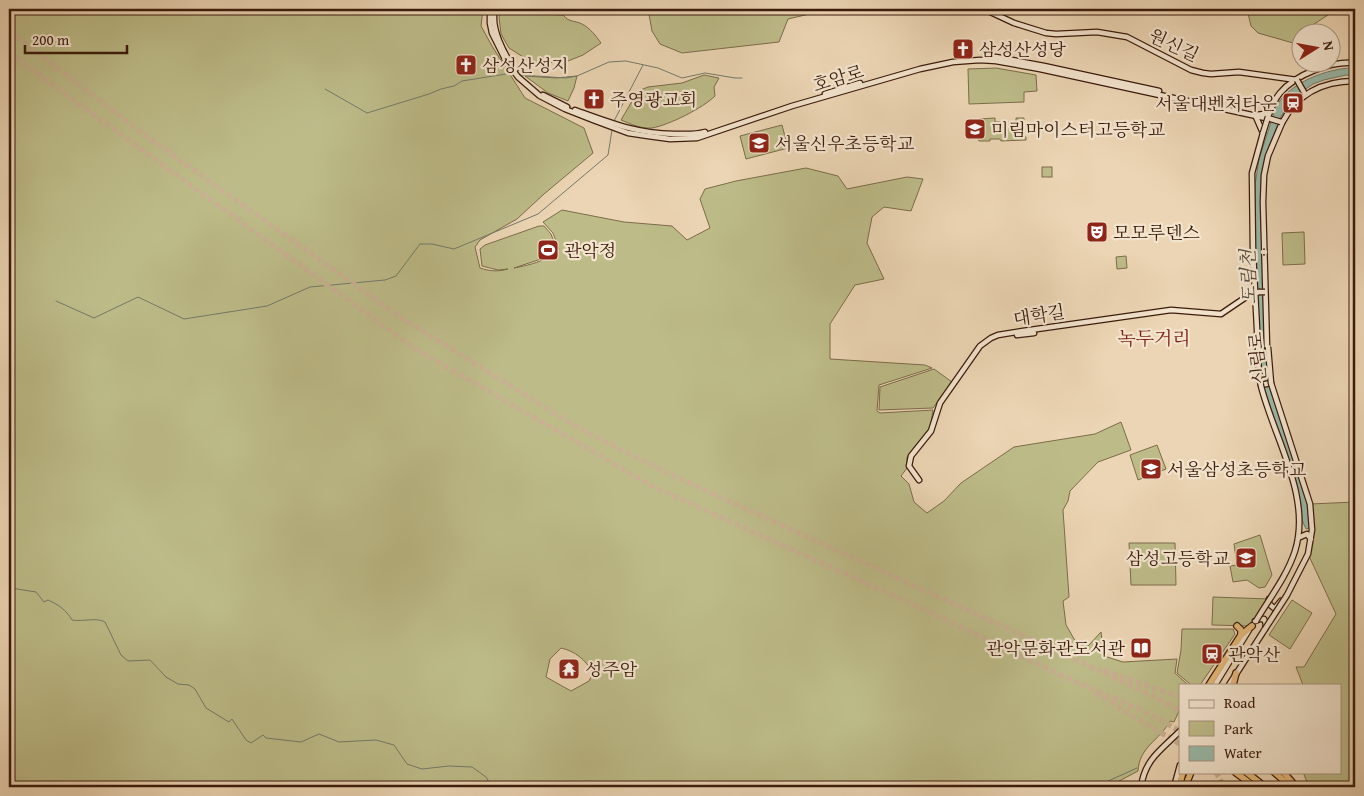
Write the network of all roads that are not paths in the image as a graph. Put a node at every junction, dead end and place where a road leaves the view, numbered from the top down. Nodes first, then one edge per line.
1 (490, 9) edge
2 (495, 9) edge
3 (984, 9) edge
4 (1355, 63) edge
5 (1297, 80) junction
6 (1355, 81) edge
7 (1305, 94) junction
8 (1270, 110) junction
9 (1255, 116) junction
10 (1269, 119) junction
11 (1281, 122) junction
12 (1263, 133) junction
13 (1252, 173) junction
14 (1264, 175) junction
15 (1253, 252) junction
16 (1265, 252) junction
17 (1265, 292) junction
18 (1256, 295) junction
19 (1268, 347) junction
20 (1259, 348) junction
21 (1271, 383) junction
22 (1261, 385) junction
23 (1294, 455) junction
24 (1285, 458) junction
25 (1298, 538) junction
26 (1311, 541) junction
27 (1269, 599) junction
28 (1284, 600) junction
29 (1254, 623) junction
30 (1237, 626) dead end
31 (1265, 629) junction
32 (1241, 635) junction
33 (1236, 673) junction
34 (1211, 684) edge
35 (1216, 684) edge
36 (1230, 684) edge
37 (1233, 684) edge
38 (1179, 732) edge
39 (1179, 769) edge
40 (1182, 774) edge
41 (1190, 774) edge
42 (1238, 774) edge
43 (1249, 774) edge
44 (1277, 774) edge
45 (1291, 784) edge
46 (1141, 787) edge
47 (1174, 787) edge
48 (1179, 787) edge
49 (1185, 787) edge
50 (1255, 787) edge
51 (1265, 787) edge

1 - 9 main road, 호암로
2 - 9 main road
3 - 5 main road, 원신길
4 - 5 main road
5 - 7 main road, bridge
5 - 8 main road
6 - 7 main road, 신림로, bridge
7 - 11 main road, 신림로, bridge
8 - 9 main road
8 - 10 main road, bridge
9 - 10 main road
9 - 12 main road
10 - 11 main road, bridge
10 - 12 main road, 신림로, bridge
11 - 14 main road, 신림로
12 - 13 main road, 신림로
13 - 14 main road
13 - 15 main road, 신림로
14 - 16 main road, 신림로
15 - 16 main road
15 - 18 main road, 신림로
16 - 17 main road, 신림로
17 - 18 main road, bridge
17 - 19 main road, 신림로
18 - 18 main road, 대학길
18 - 20 main road, 신림로
19 - 20 main road, bridge
19 - 21 main road, 신림로, bridge
20 - 22 main road, 신림로, bridge
21 - 22 main road, bridge
21 - 23 main road, 신림로, bridge
22 - 24 main road, 신림로, bridge
23 - 24 main road, bridge
23 - 26 main road, 신림로, bridge
24 - 25 main road, 신림로, bridge
25 - 26 main road, bridge
25 - 27 main road, 신림로, bridge
26 - 28 main road, 신림로, bridge
27 - 28 main road, bridge
27 - 29 main road, 신림로, bridge
28 - 31 main road, 신림로, bridge
29 - 31 main road, bridge
29 - 32 highway
29 - 35 main road, 신림로
30 - 32 highway
31 - 33 main road, 신림로
32 - 34 highway
33 - 36 main road, 신림로
33 - 37 highway
38 - 46 main road
39 - 47 main road
40 - 48 highway
41 - 49 highway
42 - 50 highway
43 - 51 highway
44 - 45 highway

